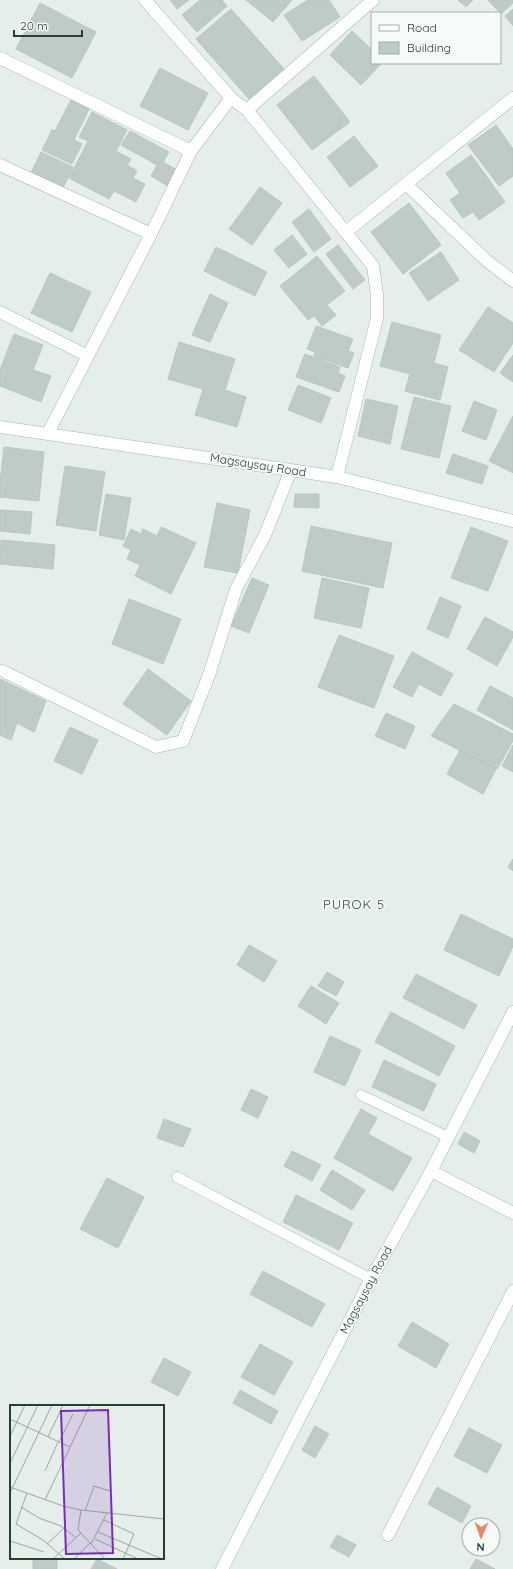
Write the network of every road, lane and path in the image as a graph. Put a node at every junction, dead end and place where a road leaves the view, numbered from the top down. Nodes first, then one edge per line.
1 (145, 0) edge
2 (373, 0) edge
3 (0, 58) edge
4 (231, 98) junction
5 (513, 98) edge
6 (247, 110) junction
7 (191, 151) junction
8 (0, 164) edge
9 (406, 184) junction
10 (346, 232) junction
11 (151, 234) junction
12 (513, 281) edge
13 (0, 312) edge
14 (88, 356) junction
15 (0, 426) edge
16 (48, 433) junction
17 (291, 470) junction
18 (337, 477) junction
19 (513, 521) edge
20 (3, 671) dead end
21 (513, 1012) edge
22 (361, 1095) dead end
23 (448, 1137) junction
24 (431, 1171) junction
25 (177, 1177) dead end
26 (513, 1213) edge
27 (371, 1279) junction
28 (513, 1290) edge
29 (388, 1535) dead end
30 (222, 1569) edge

1 - 4 street
2 - 6 street
3 - 7 street
4 - 6 street
4 - 7 street
5 - 9 street
6 - 10 street
7 - 11 street
8 - 11 street
9 - 10 street
9 - 12 street
10 - 18 street
11 - 14 street
13 - 14 street
14 - 16 street
15 - 16 street, Magsaysay Road
16 - 17 street, Magsaysay Road
17 - 18 street, Magsaysay Road
17 - 20 street
18 - 19 street, Magsaysay Road
21 - 23 street, Magsaysay Road
22 - 23 lane
23 - 24 street, Magsaysay Road
24 - 26 street
24 - 27 street, Magsaysay Road
25 - 27 lane
27 - 30 street, Magsaysay Road
28 - 29 street

